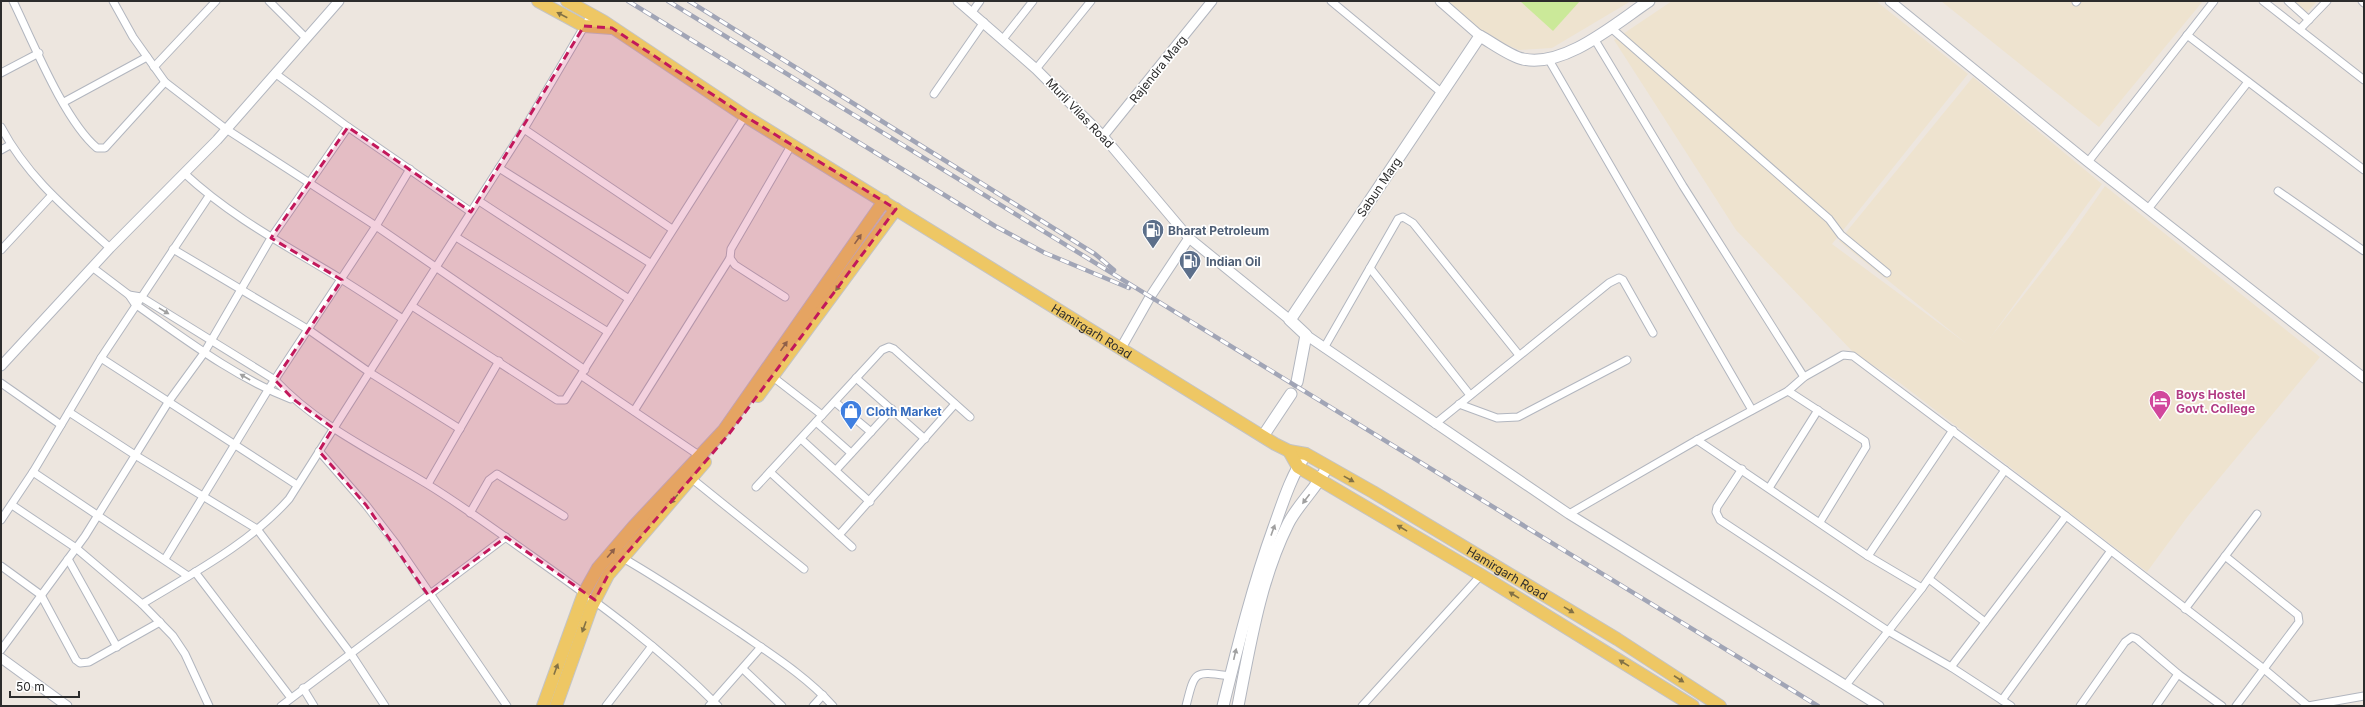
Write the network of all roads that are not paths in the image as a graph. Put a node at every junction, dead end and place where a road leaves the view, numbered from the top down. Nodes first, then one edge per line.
1 (14, 1) edge
2 (114, 1) edge
3 (216, 1) edge
4 (269, 1) edge
5 (538, 1) edge
6 (567, 1) edge
7 (958, 1) edge
8 (980, 1) edge
9 (1033, 1) edge
10 (1091, 1) edge
11 (1212, 1) edge
12 (1331, 1) edge
13 (1440, 1) edge
14 (1649, 1) edge
15 (1890, 1) edge
16 (2214, 1) edge
17 (2263, 1) edge
18 (2288, 1) edge
19 (2327, 1) edge
20 (338, 2) edge
21 (972, 12) junction
22 (591, 15) junction
23 (2309, 20) junction
24 (984, 22) junction
25 (584, 26) junction
26 (1610, 27) junction
27 (612, 28) junction
28 (2300, 29) junction
29 (1480, 36) junction
30 (2187, 36) junction
31 (306, 38) junction
32 (1003, 39) junction
33 (1595, 40) junction
34 (39, 53) junction
35 (147, 58) junction
36 (1549, 60) junction
37 (154, 67) junction
38 (1036, 69) junction
39 (1, 73) edge
40 (276, 74) junction
41 (2364, 80) edge
42 (165, 82) junction
43 (2248, 82) junction
44 (1442, 93) junction
45 (934, 94) dead end
46 (64, 102) junction
47 (745, 116) junction
48 (1, 127) edge
49 (348, 127) junction
50 (226, 129) junction
51 (524, 129) junction
52 (1103, 136) junction
53 (792, 144) junction
54 (10, 145) junction
55 (1, 150) edge
56 (2088, 162) junction
57 (500, 168) junction
58 (410, 169) junction
59 (2364, 170) edge
60 (184, 173) junction
61 (309, 183) junction
62 (2278, 191) dead end
63 (52, 195) junction
64 (209, 196) junction
65 (479, 201) junction
66 (884, 201) junction
67 (896, 209) junction
68 (2148, 209) junction
69 (471, 212) junction
70 (376, 226) junction
71 (672, 229) junction
72 (456, 237) junction
73 (271, 238) junction
74 (1189, 238) junction
75 (2, 246) edge
76 (110, 248) junction
77 (173, 249) junction
78 (2364, 251) edge
79 (730, 258) junction
80 (650, 263) junction
81 (92, 267) junction
82 (436, 268) junction
83 (1370, 268) junction
84 (1887, 273) dead end
85 (342, 280) junction
86 (240, 291) junction
87 (129, 295) junction
88 (140, 297) junction
89 (785, 297) dead end
90 (629, 298) junction
91 (135, 304) junction
92 (412, 306) junction
93 (403, 319) junction
94 (1290, 320) junction
95 (309, 330) junction
96 (608, 332) junction
97 (1653, 332) dead end
98 (1306, 335) junction
99 (212, 340) junction
100 (1121, 348) junction
101 (1324, 348) junction
102 (204, 353) junction
103 (1519, 355) junction
104 (101, 358) junction
105 (1627, 360) dead end
106 (499, 361) junction
107 (1, 366) edge
108 (369, 372) junction
109 (583, 373) junction
110 (773, 377) junction
111 (1804, 377) junction
112 (2364, 377) edge
113 (856, 378) junction
114 (275, 380) junction
115 (1297, 382) dead end
116 (1, 383) edge
117 (268, 390) junction
118 (1788, 391) junction
119 (1291, 394) dead end
120 (1470, 395) junction
121 (293, 399) junction
122 (169, 401) junction
123 (835, 402) junction
124 (955, 404) junction
125 (1459, 404) junction
126 (892, 409) junction
127 (1752, 410) junction
128 (1818, 410) junction
129 (634, 411) junction
130 (69, 412) junction
131 (822, 416) junction
132 (970, 417) dead end
133 (816, 422) junction
134 (1435, 424) junction
135 (61, 425) junction
136 (333, 428) junction
137 (460, 429) junction
138 (1953, 430) junction
139 (871, 432) junction
140 (1262, 436) junction
141 (801, 439) junction
142 (925, 439) junction
143 (1697, 440) junction
144 (235, 444) junction
145 (319, 451) junction
146 (1289, 451) junction
147 (851, 453) junction
148 (1306, 454) junction
149 (135, 455) junction
150 (700, 456) junction
151 (1298, 466) junction
152 (1327, 467) junction
153 (1742, 469) junction
154 (836, 470) junction
155 (2006, 470) junction
156 (33, 472) junction
157 (770, 472) junction
158 (691, 478) junction
159 (1321, 480) junction
160 (428, 484) junction
161 (297, 485) junction
162 (756, 487) dead end
163 (1769, 488) junction
164 (202, 496) junction
165 (870, 502) junction
166 (12, 504) junction
167 (470, 513) junction
168 (1569, 514) junction
169 (2257, 514) dead end
170 (98, 515) junction
171 (564, 516) dead end
172 (2066, 516) junction
173 (1, 520) edge
174 (1820, 522) junction
175 (257, 529) junction
176 (839, 535) junction
177 (506, 537) junction
178 (852, 547) dead end
179 (76, 548) junction
180 (2110, 552) junction
181 (1868, 556) junction
182 (2225, 556) junction
183 (623, 558) junction
184 (68, 559) junction
185 (165, 559) junction
186 (1, 566) edge
187 (804, 569) dead end
188 (195, 572) junction
189 (1482, 575) junction
190 (188, 576) junction
191 (1929, 578) junction
192 (1922, 588) junction
193 (584, 593) junction
194 (428, 594) junction
195 (41, 595) junction
196 (595, 600) junction
197 (142, 604) junction
198 (2185, 609) junction
199 (160, 622) junction
200 (1985, 622) junction
201 (1888, 631) junction
202 (652, 646) junction
203 (117, 647) junction
204 (761, 647) junction
205 (1, 650) edge
206 (351, 654) junction
207 (1, 658) edge
208 (1951, 667) junction
209 (743, 669) junction
210 (2264, 669) junction
211 (2178, 674) junction
212 (1230, 676) junction
213 (1846, 685) junction
214 (303, 688) junction
215 (823, 695) junction
216 (2364, 696) edge
217 (291, 698) junction
218 (2002, 700) junction
219 (714, 704) edge
220 (67, 706) edge
221 (209, 706) edge
222 (281, 706) edge
223 (314, 706) edge
224 (385, 706) edge
225 (506, 706) edge
226 (543, 706) edge
227 (556, 706) edge
228 (606, 706) edge
229 (782, 706) edge
230 (812, 706) edge
231 (833, 706) edge
232 (1186, 706) edge
233 (1223, 706) edge
234 (1238, 706) edge
235 (1362, 706) edge
236 (1693, 706) edge
237 (1720, 706) edge
238 (1879, 706) edge
239 (2011, 706) edge
240 (2080, 706) edge
241 (2156, 706) edge
242 (2222, 706) edge
243 (2236, 706) edge
244 (2308, 706) edge

1 - 34 street
2 - 35 street
3 - 37 street
4 - 31 street
25 -> 5 main road
6 - 22 main road, Hamirgarh Road
7 - 21 street, Murli Vilas Road
8 - 21 street
9 - 32 street
10 - 38 street
11 - 52 street, Rajendra Marg
12 - 44 street
13 - 29 street
14 - 26 main road
15 - 56 street
16 - 30 street
17 - 28 street
18 - 23 street
19 - 23 street
20 - 31 street
21 - 24 street, Murli Vilas Road
22 - 25 street
22 - 27 main road, Hamirgarh Road
23 - 28 street
24 - 32 street, Murli Vilas Road
24 - 45 street
25 - 27 main road
25 - 51 street
26 - 33 main road
26 - 84 street
27 - 47 main road, Hamirgarh Road
28 - 41 street
29 - 36 main road
29 - 44 main road, Sabun Marg
30 - 43 street
30 - 56 street
31 - 40 street
32 - 38 street, Murli Vilas Road
33 - 36 main road
33 - 111 street
34 - 39 street
34 - 46 street
35 - 37 street
35 - 46 street
36 - 127 street
37 - 42 street
38 - 52 street, Murli Vilas Road
40 - 49 street
40 - 50 street
42 - 46 street
42 - 50 street
43 - 59 street
43 - 68 street
44 - 94 main road, Sabun Marg
47 - 53 main road, Hamirgarh Road
47 - 71 street
48 - 54 street
49 - 58 street
49 - 61 street
50 - 60 street
50 - 61 street
51 - 57 street
51 - 71 street
52 - 74 street, Murli Vilas Road
53 - 66 main road, Hamirgarh Road
53 - 79 street
54 - 55 street
54 - 63 street
56 - 68 street
57 - 65 street
57 - 80 street
58 - 69 street
58 - 70 street
60 - 64 street
60 - 76 street
61 - 70 street
61 - 73 street
62 - 78 street
63 - 75 street
63 - 76 street
64 - 73 street
64 - 77 street
65 - 69 street
65 - 90 street
66 - 67 main road, Hamirgarh Road
150 -> 66 main road
67 - 100 main road, Hamirgarh Road
67 -> 110 main road
68 - 112 street
69 - 72 street
70 - 82 street
70 - 85 street
71 - 80 street
72 - 82 street
72 - 96 street
73 - 85 street
73 - 86 street
74 - 94 street, Murli Vilas Road
74 - 100 street
76 - 81 street
77 - 86 street
77 - 88 street
79 - 89 street
79 - 129 street
80 - 90 street
81 - 87 street
81 - 107 street
82 - 92 street
82 - 109 street
83 - 101 street
83 - 103 street
83 - 120 street
85 - 93 street
85 - 95 street
86 - 95 street
86 - 99 street
87 - 88 street
87 - 91 street
88 - 91 street
88 -> 99 street
90 - 96 street
91 - 102 street
91 - 104 street
92 - 93 street
92 - 106 street
93 - 108 street
94 - 98 main road
95 - 108 street
95 - 114 street
96 - 109 street
97 - 103 street
98 - 101 street
98 - 115 main road
99 - 102 street
99 - 114 street
100 - 140 main road, Hamirgarh Road
101 - 134 street
117 -> 102 street
102 - 122 street
103 - 120 street
104 - 122 street
104 - 130 street
105 - 125 street
106 - 109 street
106 - 137 street
108 - 136 street
108 - 137 street
109 - 129 street
110 - 131 street
110 - 158 main road
111 - 118 street
111 - 138 street
113 - 123 street
113 - 124 street
113 - 126 street
114 - 117 street
114 - 121 street
116 - 135 street
117 - 121 street
117 - 144 street
118 - 127 street
118 - 128 street
119 - 140 main road
120 - 125 street
121 - 136 street
122 - 144 street
122 - 149 street
123 - 131 street
123 - 139 street
124 - 132 street
124 - 142 street
125 - 134 street
126 - 139 street
126 - 142 street
127 - 143 street
128 - 163 street
128 - 174 street
129 - 150 street
130 - 135 street
130 - 149 street
131 - 133 street
133 - 141 street
133 - 147 street
134 - 168 street
135 - 156 street
136 - 145 street
136 - 160 street
137 - 160 street
138 - 155 street
138 - 181 street
139 - 147 street
140 - 146 main road, Hamirgarh Road
141 - 154 street
141 - 157 street
142 - 165 street
143 - 153 street
143 - 168 street
144 - 161 street
144 - 164 street
145 - 161 street
145 - 194 street
146 - 148 main road, Hamirgarh Road
146 - 151 main road, Hamirgarh Road
147 - 154 street
148 - 151 main road
148 - 152 main road, Hamirgarh Road
149 - 164 street
149 - 170 street
193 -> 150 main road
151 - 159 main road, Hamirgarh Road
212 -> 151 main road
152 - 159 main road
152 -> 237 main road, Hamirgarh Road
153 - 163 street
153 - 201 street
154 - 165 street
155 - 172 street
155 - 191 street
156 - 166 street
156 - 170 street
157 - 162 street
157 - 176 street
158 -> 183 main road
158 - 187 street
189 -> 159 main road, Hamirgarh Road
159 -> 234 main road
160 - 167 street
161 - 175 street
163 - 174 street
164 - 175 street
164 - 185 street
165 - 176 street
166 - 173 street
166 - 179 street
167 - 171 street
167 - 177 street
168 - 213 street
169 - 182 street
170 - 179 street
170 - 185 street
172 - 180 street
172 - 200 street
174 - 181 street
175 - 188 street
175 - 206 street
176 - 178 street
177 - 193 street
177 - 194 street
179 - 184 street
179 - 197 street
180 - 198 street
180 - 218 street
181 - 192 street
182 - 198 street
182 - 210 street
183 - 196 main road
183 - 204 street
184 - 195 street
184 - 203 street
185 - 190 street
186 - 195 street
188 - 190 street
188 - 217 street
189 - 235 street
236 -> 189 main road, Hamirgarh Road
190 - 197 street
191 - 192 street
191 - 200 street
192 - 201 street
193 - 196 street
226 -> 193 main road
194 - 206 street
194 - 225 street
195 - 203 street
195 - 205 street
196 - 202 street
196 -> 227 main road
197 - 199 street
198 - 210 street
199 - 203 street
199 - 221 street
200 - 208 street
201 - 208 street
201 - 213 street
202 - 219 street
202 - 228 street
204 - 209 street
204 - 215 street
206 - 214 street
206 - 224 street
207 - 220 street
208 - 218 street
209 - 219 street
209 - 229 street
210 - 243 street
210 - 244 street
211 - 240 street
211 - 241 street
211 - 242 street
212 - 232 street
212 - 233 main road
213 - 238 street
214 - 217 street
214 - 223 street
215 - 230 street
215 - 231 street
216 - 244 street
217 - 222 street
218 - 239 street

